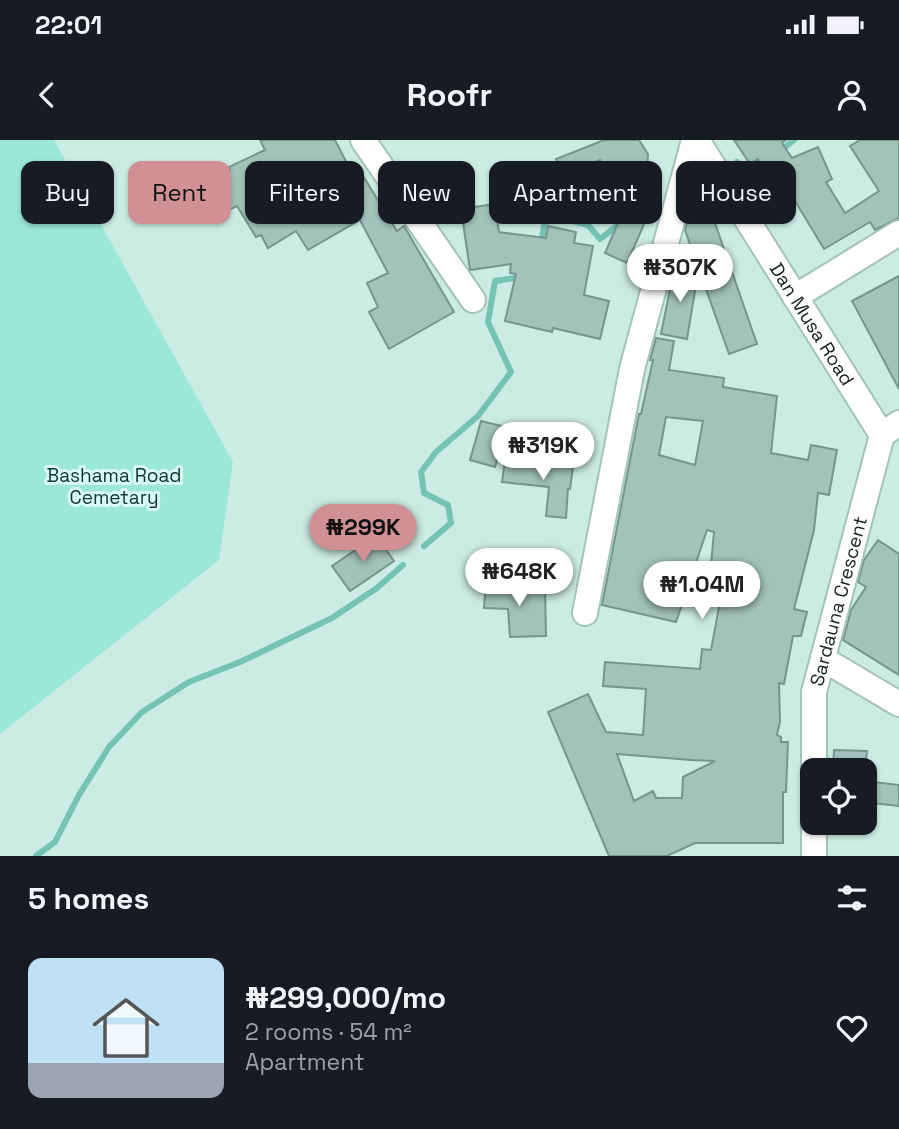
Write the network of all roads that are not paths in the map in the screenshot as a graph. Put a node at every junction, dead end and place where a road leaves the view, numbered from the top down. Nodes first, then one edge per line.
1 (363, 140) edge
2 (695, 140) edge
3 (899, 233) edge
4 (795, 297) junction
5 (473, 300) dead end
6 (891, 429) edge
7 (585, 613) dead end
8 (823, 659) junction
9 (899, 704) edge
10 (814, 758) edge
11 (814, 835) edge
12 (814, 856) edge

1 - 5 street
2 - 4 street, Dan Musa Road
2 - 7 street
3 - 4 street
4 - 6 street, Dan Musa Road
6 - 8 street, Sardauna Crescent
8 - 9 street
8 - 10 street, Sardauna Crescent
11 - 12 street

